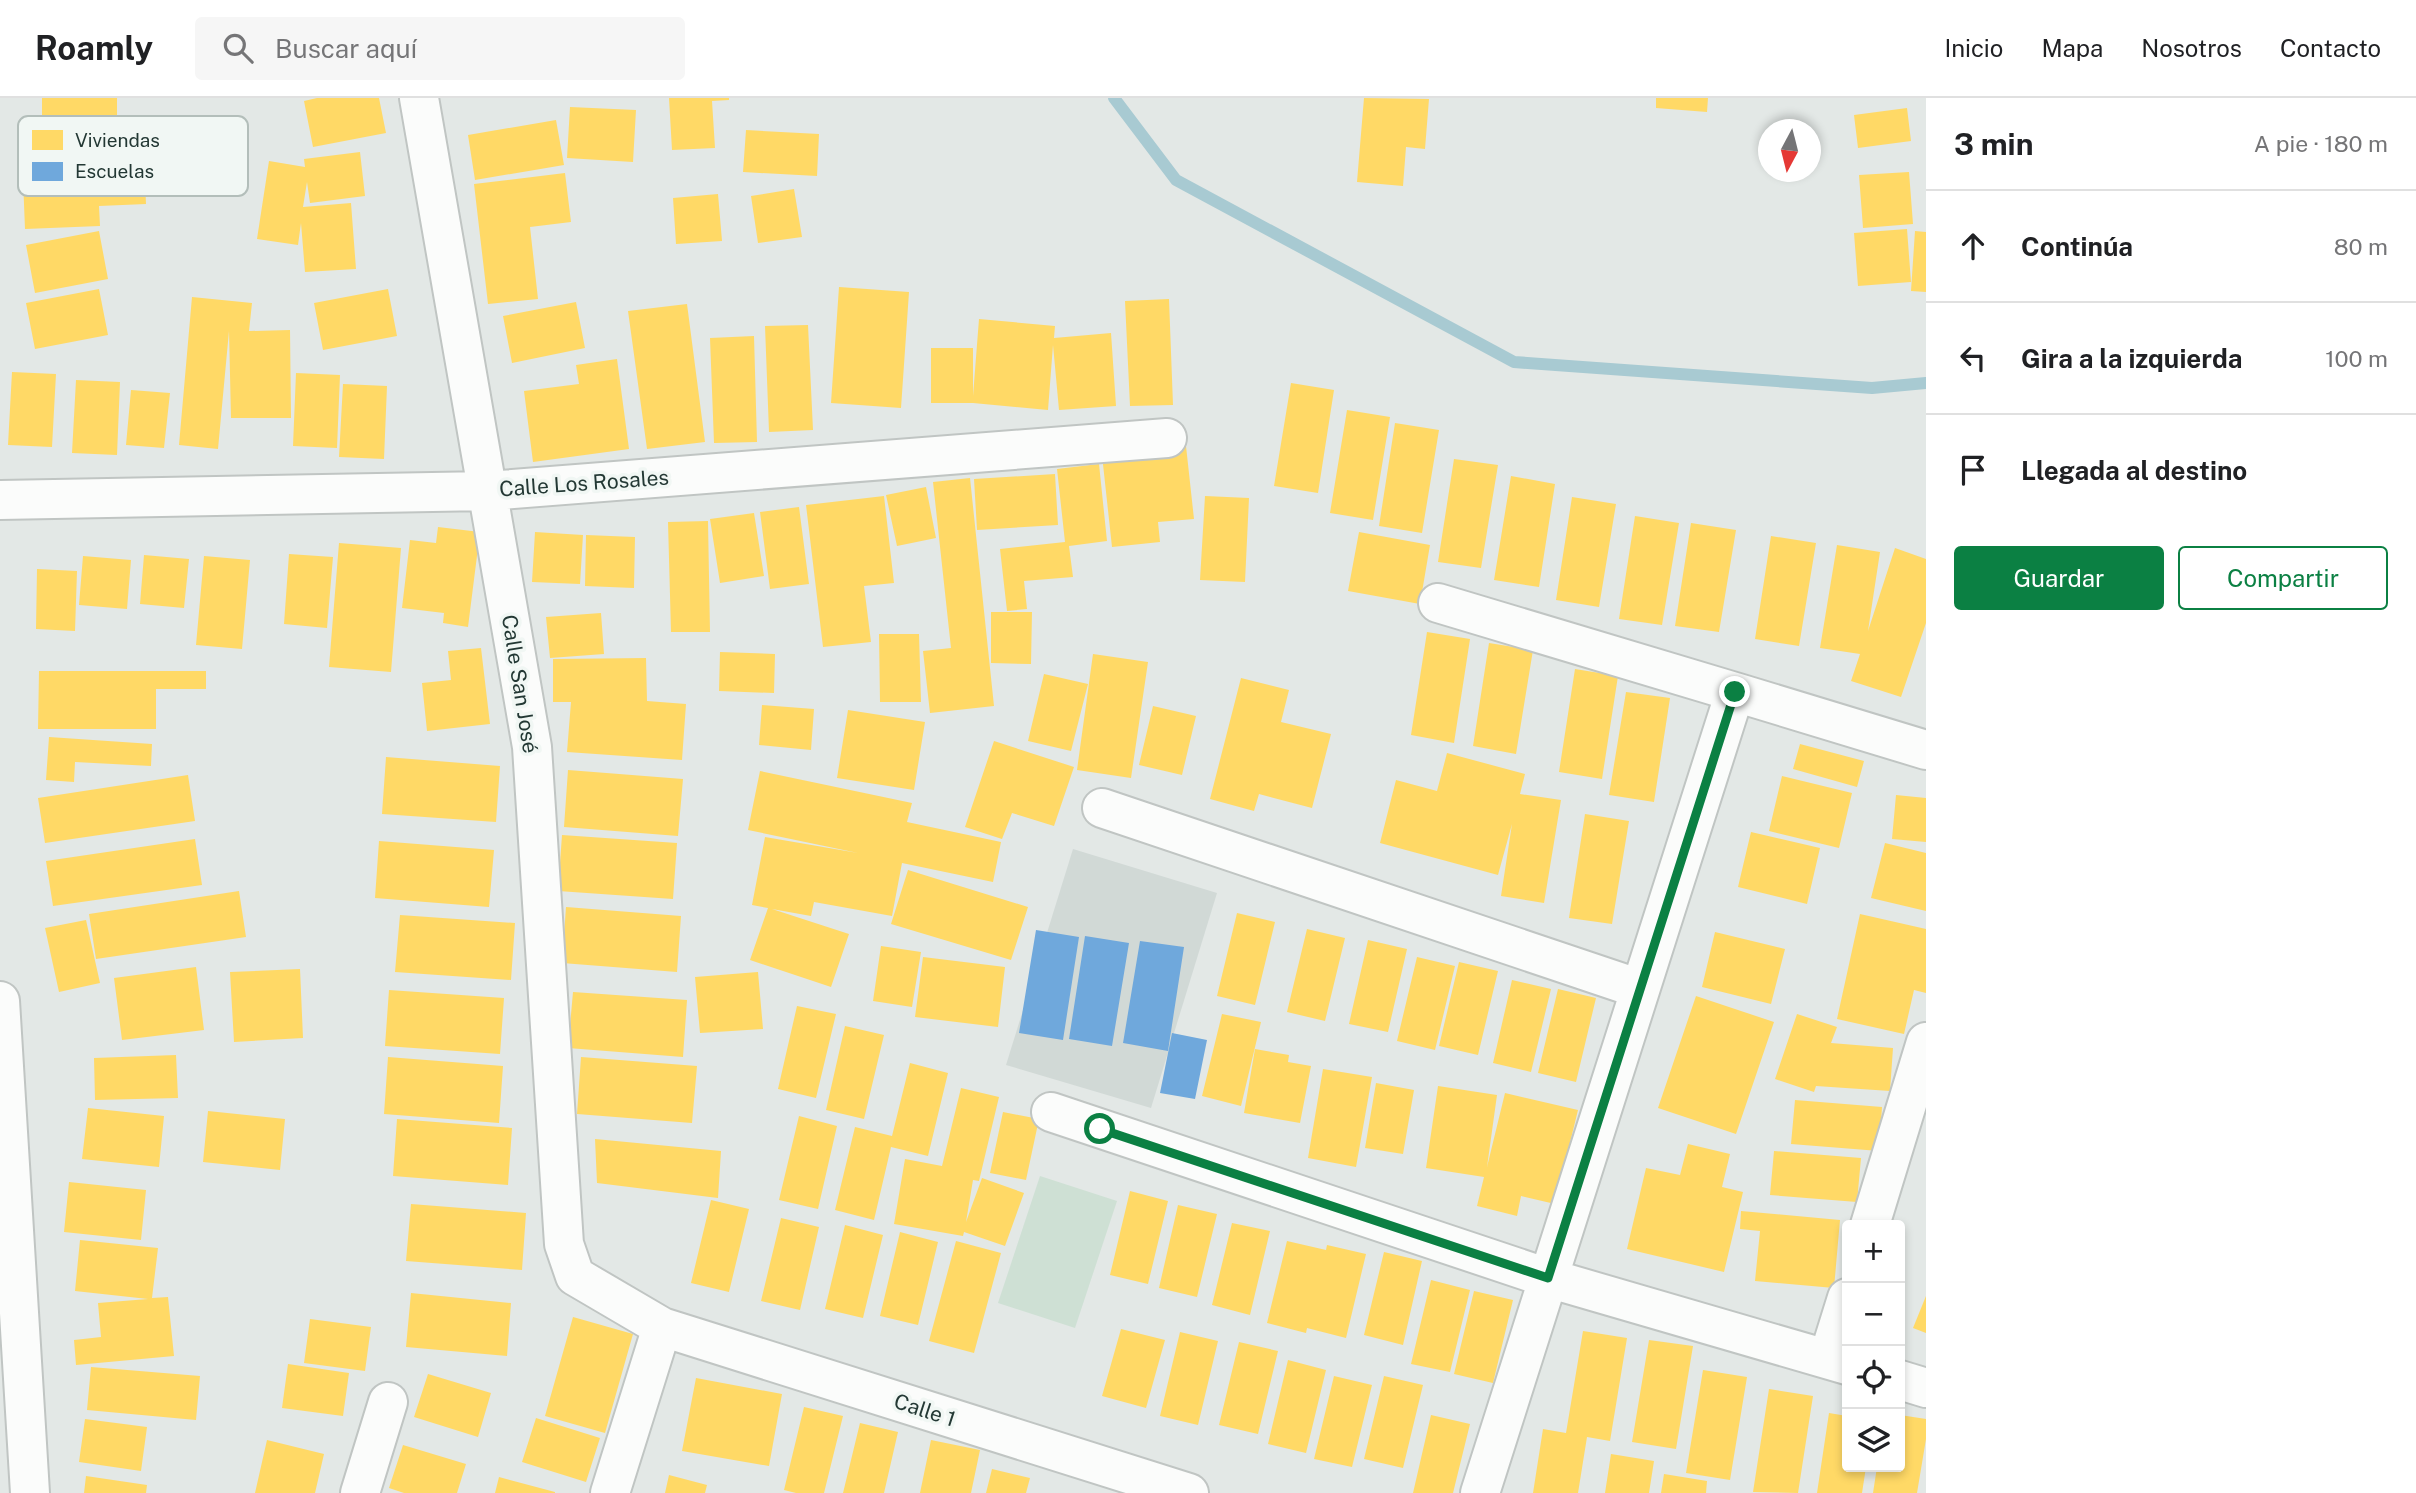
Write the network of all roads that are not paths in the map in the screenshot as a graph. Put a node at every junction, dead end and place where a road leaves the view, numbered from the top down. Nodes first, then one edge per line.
1 (419, 98) edge
2 (1167, 438) dead end
3 (487, 491) junction
4 (0, 500) edge
5 (1437, 603) dead end
6 (1735, 692) junction
7 (1926, 750) edge
8 (1102, 808) dead end
9 (1640, 989) junction
10 (0, 1001) edge
11 (1926, 1042) edge
12 (1051, 1112) dead end
13 (1872, 1220) edge
14 (575, 1276) joint
15 (1548, 1278) junction
16 (662, 1327) junction
17 (1842, 1334) edge
18 (1838, 1362) edge
19 (1905, 1382) edge
20 (1926, 1388) edge
21 (388, 1402) dead end
22 (30, 1493) edge
23 (360, 1493) edge
24 (610, 1493) edge
25 (1189, 1493) edge
26 (1480, 1493) edge

1 - 3 street, Calle San José
2 - 3 street, Calle Los Rosales
3 - 4 street, Calle Los Rosales
3 - 14 street, Calle San José
5 - 6 street
6 - 7 street
6 - 9 street
8 - 9 street
9 - 15 street
10 - 22 street
11 - 13 street
12 - 15 street
14 - 16 street, Calle 1
15 - 18 street
15 - 26 street
16 - 24 street
16 - 25 street, Calle 1
17 - 18 street
19 - 20 street
21 - 23 street

